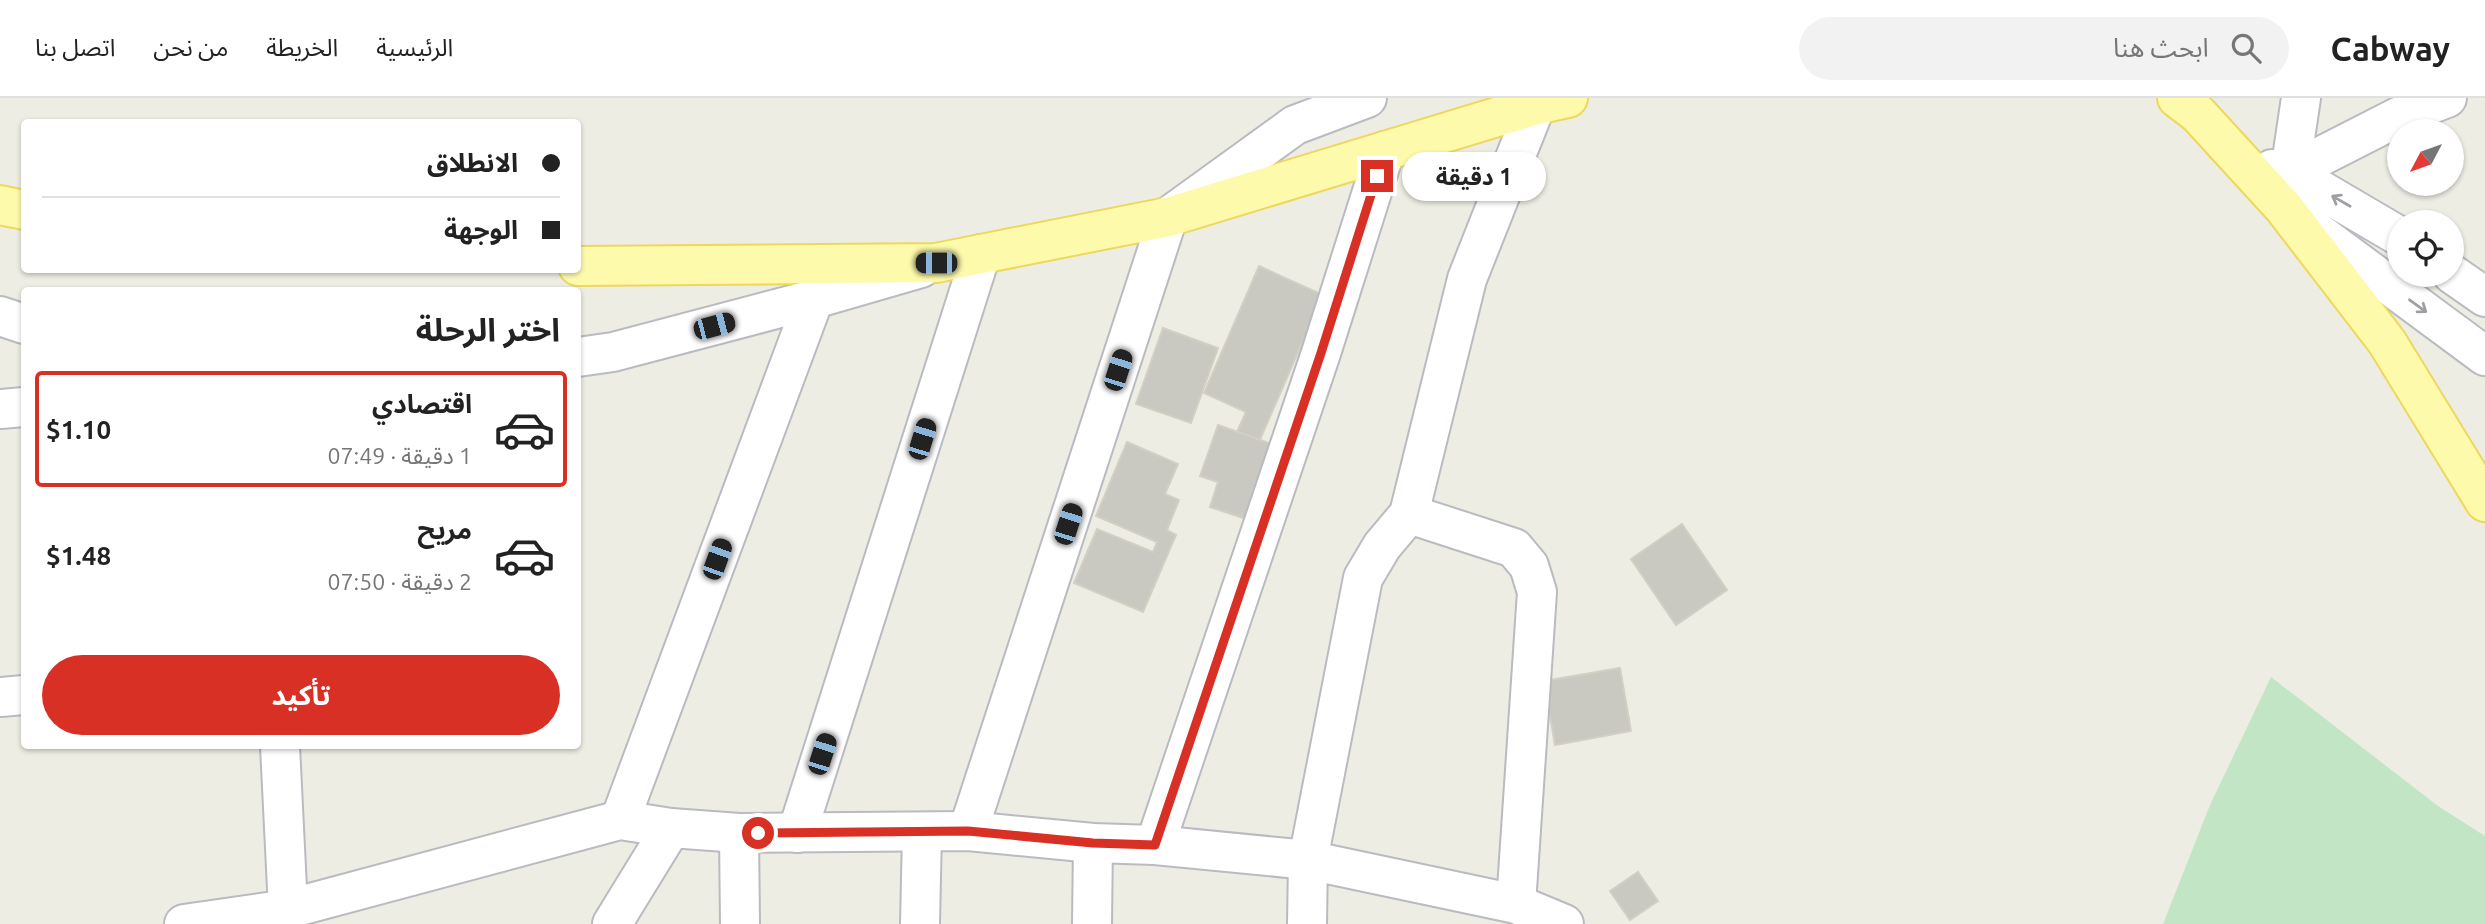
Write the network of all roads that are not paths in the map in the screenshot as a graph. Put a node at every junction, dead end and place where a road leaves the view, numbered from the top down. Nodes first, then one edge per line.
1 (1367, 98) edge
2 (2177, 98) edge
3 (2301, 98) edge
4 (2447, 98) edge
5 (1552, 102) edge
6 (1385, 151) junction
7 (2287, 190) junction
8 (0, 205) edge
9 (21, 209) edge
10 (1168, 217) junction
11 (2387, 231) edge
12 (981, 254) junction
13 (936, 263) junction
14 (581, 266) edge
15 (2464, 282) edge
16 (2485, 297) edge
17 (814, 299) junction
18 (0, 316) edge
19 (21, 323) edge
20 (2485, 356) edge
21 (581, 357) edge
22 (21, 407) edge
23 (0, 409) edge
24 (2485, 502) edge
25 (1409, 514) junction
26 (21, 695) edge
27 (0, 697) edge
28 (280, 749) edge
29 (620, 820) junction
30 (671, 828) junction
31 (968, 831) junction
32 (922, 832) junction
33 (739, 833) junction
34 (797, 833) junction
35 (1093, 843) junction
36 (1155, 845) junction
37 (1308, 860) junction
38 (1516, 904) junction
39 (288, 909) junction
40 (184, 924) edge
41 (612, 924) edge
42 (740, 924) edge
43 (920, 924) edge
44 (1092, 924) edge
45 (1307, 924) edge
46 (1564, 924) edge

1 - 10 street
2 - 7 main road
3 - 7 street
4 - 7 street
5 - 6 main road
5 - 25 street
6 - 10 main road
6 - 36 street
11 -> 7 street
7 -> 20 street
7 - 24 main road
8 - 9 main road
10 - 12 main road
10 - 31 street
12 - 13 main road
12 - 34 street
13 - 14 main road
13 - 17 street
15 - 16 street
17 - 21 street
17 - 29 street
18 - 19 street
22 - 23 street
25 - 37 street
25 - 38 street
26 - 27 street
28 - 39 street
29 - 30 street
29 - 39 street
30 - 33 street
30 - 41 street
31 - 32 street
31 - 35 street
32 - 34 street
32 - 43 street
33 - 34 street
33 - 42 street
35 - 36 street
35 - 44 street
36 - 37 street
37 - 38 street
37 - 45 street
38 - 46 street
39 - 40 street

